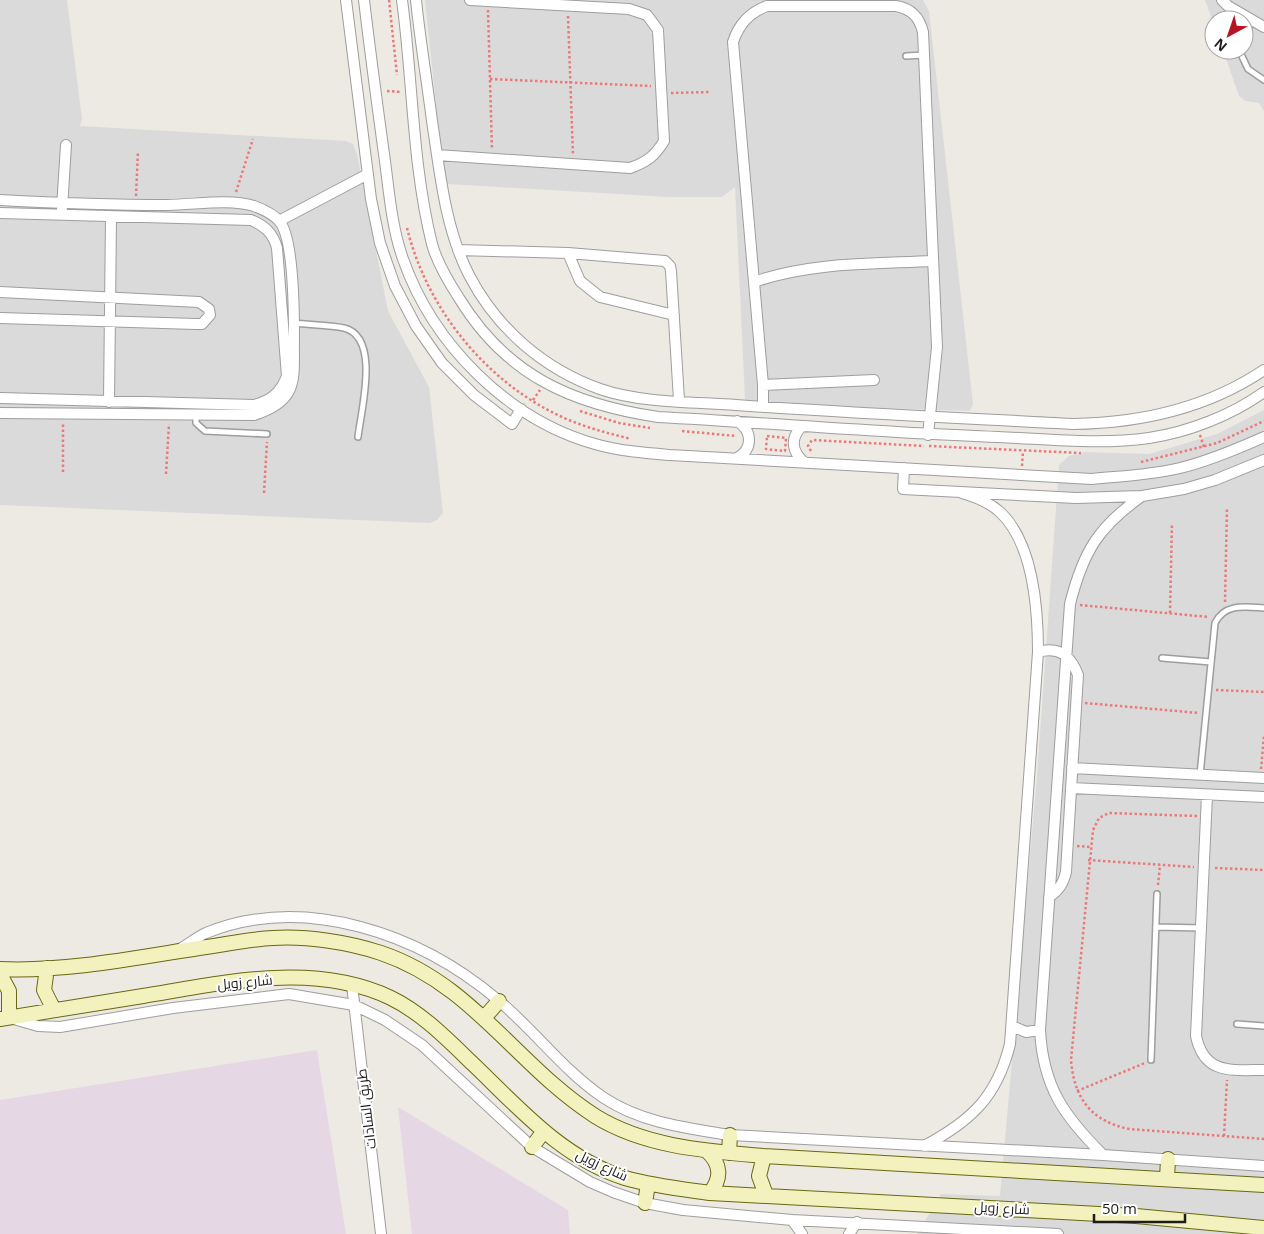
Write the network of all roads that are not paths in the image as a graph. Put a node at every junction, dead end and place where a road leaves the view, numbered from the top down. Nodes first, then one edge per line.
1 (346, 0) edge
2 (364, 0) edge
3 (402, 0) edge
4 (416, 0) edge
5 (470, 0) edge
6 (1222, 0) edge
7 (1235, 10) edge
8 (404, 16) junction
9 (417, 16) junction
10 (351, 34) junction
11 (368, 34) junction
12 (924, 55) junction
13 (906, 56) dead end
14 (1244, 60) edge
15 (1264, 80) edge
16 (66, 146) dead end
17 (437, 155) junction
18 (368, 174) junction
19 (0, 200) edge
20 (232, 203) junction
21 (176, 205) junction
22 (254, 206) junction
23 (61, 209) junction
24 (0, 213) edge
25 (111, 216) junction
26 (175, 216) junction
27 (232, 219) junction
28 (251, 220) junction
29 (279, 221) junction
30 (285, 232) junction
31 (274, 238) junction
32 (458, 250) junction
33 (568, 253) junction
34 (933, 261) junction
35 (279, 263) junction
36 (290, 263) junction
37 (754, 282) junction
38 (0, 292) edge
39 (110, 298) junction
40 (287, 301) junction
41 (674, 314) junction
42 (0, 318) edge
43 (110, 323) junction
44 (294, 323) junction
45 (289, 341) junction
46 (1264, 370) edge
47 (874, 380) dead end
48 (763, 385) junction
49 (1264, 392) edge
50 (0, 398) edge
51 (64, 400) junction
52 (679, 400) junction
53 (109, 402) junction
54 (144, 402) junction
55 (196, 402) junction
56 (763, 407) junction
57 (254, 410) junction
58 (524, 410) junction
59 (63, 412) junction
60 (0, 413) edge
61 (143, 413) junction
62 (196, 415) junction
63 (928, 416) junction
64 (737, 421) junction
65 (801, 427) junction
66 (267, 434) road end
67 (928, 435) junction
68 (358, 437) dead end
69 (1264, 438) edge
70 (737, 458) junction
71 (1264, 460) edge
72 (804, 462) junction
73 (904, 468) junction
74 (962, 493) junction
75 (1142, 496) junction
76 (1264, 608) edge
77 (1038, 652) junction
78 (1066, 654) junction
79 (1162, 658) dead end
80 (1211, 662) junction
81 (1072, 768) junction
82 (1200, 774) junction
83 (1262, 778) edge
84 (1071, 788) junction
85 (1207, 794) junction
86 (1264, 798) edge
87 (1157, 894) road end
88 (1049, 897) junction
89 (1157, 927) junction
90 (1201, 928) junction
91 (176, 952) junction
92 (47, 968) junction
93 (0, 969) edge
94 (0, 974) edge
95 (352, 984) junction
96 (499, 1001) junction
97 (354, 1005) junction
98 (54, 1010) junction
99 (4, 1018) edge
100 (484, 1018) junction
101 (1237, 1024) dead end
102 (1012, 1026) junction
103 (1264, 1026) edge
104 (1040, 1030) junction
105 (1151, 1060) road end
106 (1264, 1070) edge
107 (544, 1131) junction
108 (730, 1135) junction
109 (923, 1146) junction
110 (532, 1147) junction
111 (707, 1151) junction
112 (729, 1153) junction
113 (1102, 1155) junction
114 (764, 1156) junction
115 (1168, 1159) junction
116 (1264, 1166) edge
117 (1167, 1180) junction
118 (648, 1184) junction
119 (1264, 1185) edge
120 (710, 1193) junction
121 (766, 1195) junction
122 (646, 1203) junction
123 (792, 1220) junction
124 (857, 1222) junction
125 (1264, 1228) edge
126 (381, 1234) edge
127 (802, 1234) edge
128 (848, 1234) edge
129 (1058, 1234) edge

1 - 10 street
2 - 11 street
3 - 8 street
4 - 9 street
5 - 17 street
6 - 7 street
8 - 9 street
8 - 64 street
9 - 17 street
10 - 11 street
10 - 18 street
11 - 58 street
12 - 13 lane
12 - 34 street
12 - 37 street
14 - 15 lane
16 - 23 street
17 - 32 street
18 - 29 street
18 - 58 street
19 - 23 street
20 - 21 street
20 - 22 street
20 - 27 street
21 - 23 street
21 - 26 street
22 - 28 street
22 - 29 street
23 - 24 street
23 - 25 street
25 - 26 street
25 - 39 street
26 - 27 street
27 - 28 street
28 - 31 street
29 - 30 street
30 - 31 street
30 - 36 street
31 - 35 street
32 - 33 street
32 - 52 street
33 - 41 street
33 - 41 street
34 - 37 street
34 - 63 street
35 - 36 street
35 - 40 street
36 - 40 street
37 - 48 street
38 - 39 street
39 - 43 street
39 - 43 street
40 - 44 street
40 - 45 street
41 - 52 street
42 - 43 street
43 - 53 street
44 - 45 street
44 - 68 lane
45 - 57 street
46 - 63 street
47 - 48 street
48 - 56 street
49 - 67 street
50 - 51 street
51 - 53 street
51 - 59 street
52 - 56 street
53 - 54 street
54 - 55 street
54 - 61 street
55 - 57 street
55 - 62 street
56 - 63 street
57 - 62 street
58 - 70 street
59 - 60 street
59 - 61 street
61 - 62 street
62 - 66 lane
63 - 67 street
64 - 65 street
64 - 70 street
65 - 67 street
65 - 72 street
69 - 73 street
70 - 72 street
71 - 75 street
72 - 73 street
73 - 74 street
74 - 75 street
74 - 77 street
75 - 78 street
76 - 80 lane
77 - 78 street
77 - 102 street
78 - 81 street
78 - 88 street
79 - 80 lane
80 - 82 lane
81 - 82 street
81 - 84 street
82 - 83 street
84 - 85 street
84 - 88 street
85 - 86 street
85 - 90 street
87 - 89 lane
88 - 104 street
89 - 90 lane
89 - 105 lane
90 - 106 street
91 - 92 main road
91 - 96 street
91 - 100 main road
92 - 93 main road
92 - 98 main road
94 - 99 main road
95 - 97 street, طريق السادات
95 - 98 main road, شارع زويل
95 - 107 main road, شارع زويل
96 - 100 main road
96 - 108 street
97 - 99 street
97 - 110 street
97 - 126 street, طريق السادات
98 - 99 main road, شارع زويل
100 - 111 main road
101 - 103 lane
102 - 104 street
102 - 109 street
104 - 113 street
107 - 110 main road
107 - 118 main road, شارع زويل
108 - 109 street
108 - 112 main road
109 - 113 street
110 - 122 street
111 - 112 main road
111 - 120 main road
112 - 114 main road
113 - 115 street
114 - 117 main road
114 - 121 main road
115 - 116 street
115 - 117 main road
117 - 119 main road
118 - 120 main road, شارع زويل
118 - 122 main road
120 - 121 main road, شارع زويل
121 - 125 main road, شارع زويل
122 - 123 street
123 - 124 street
123 - 127 street
124 - 128 street
124 - 129 street

